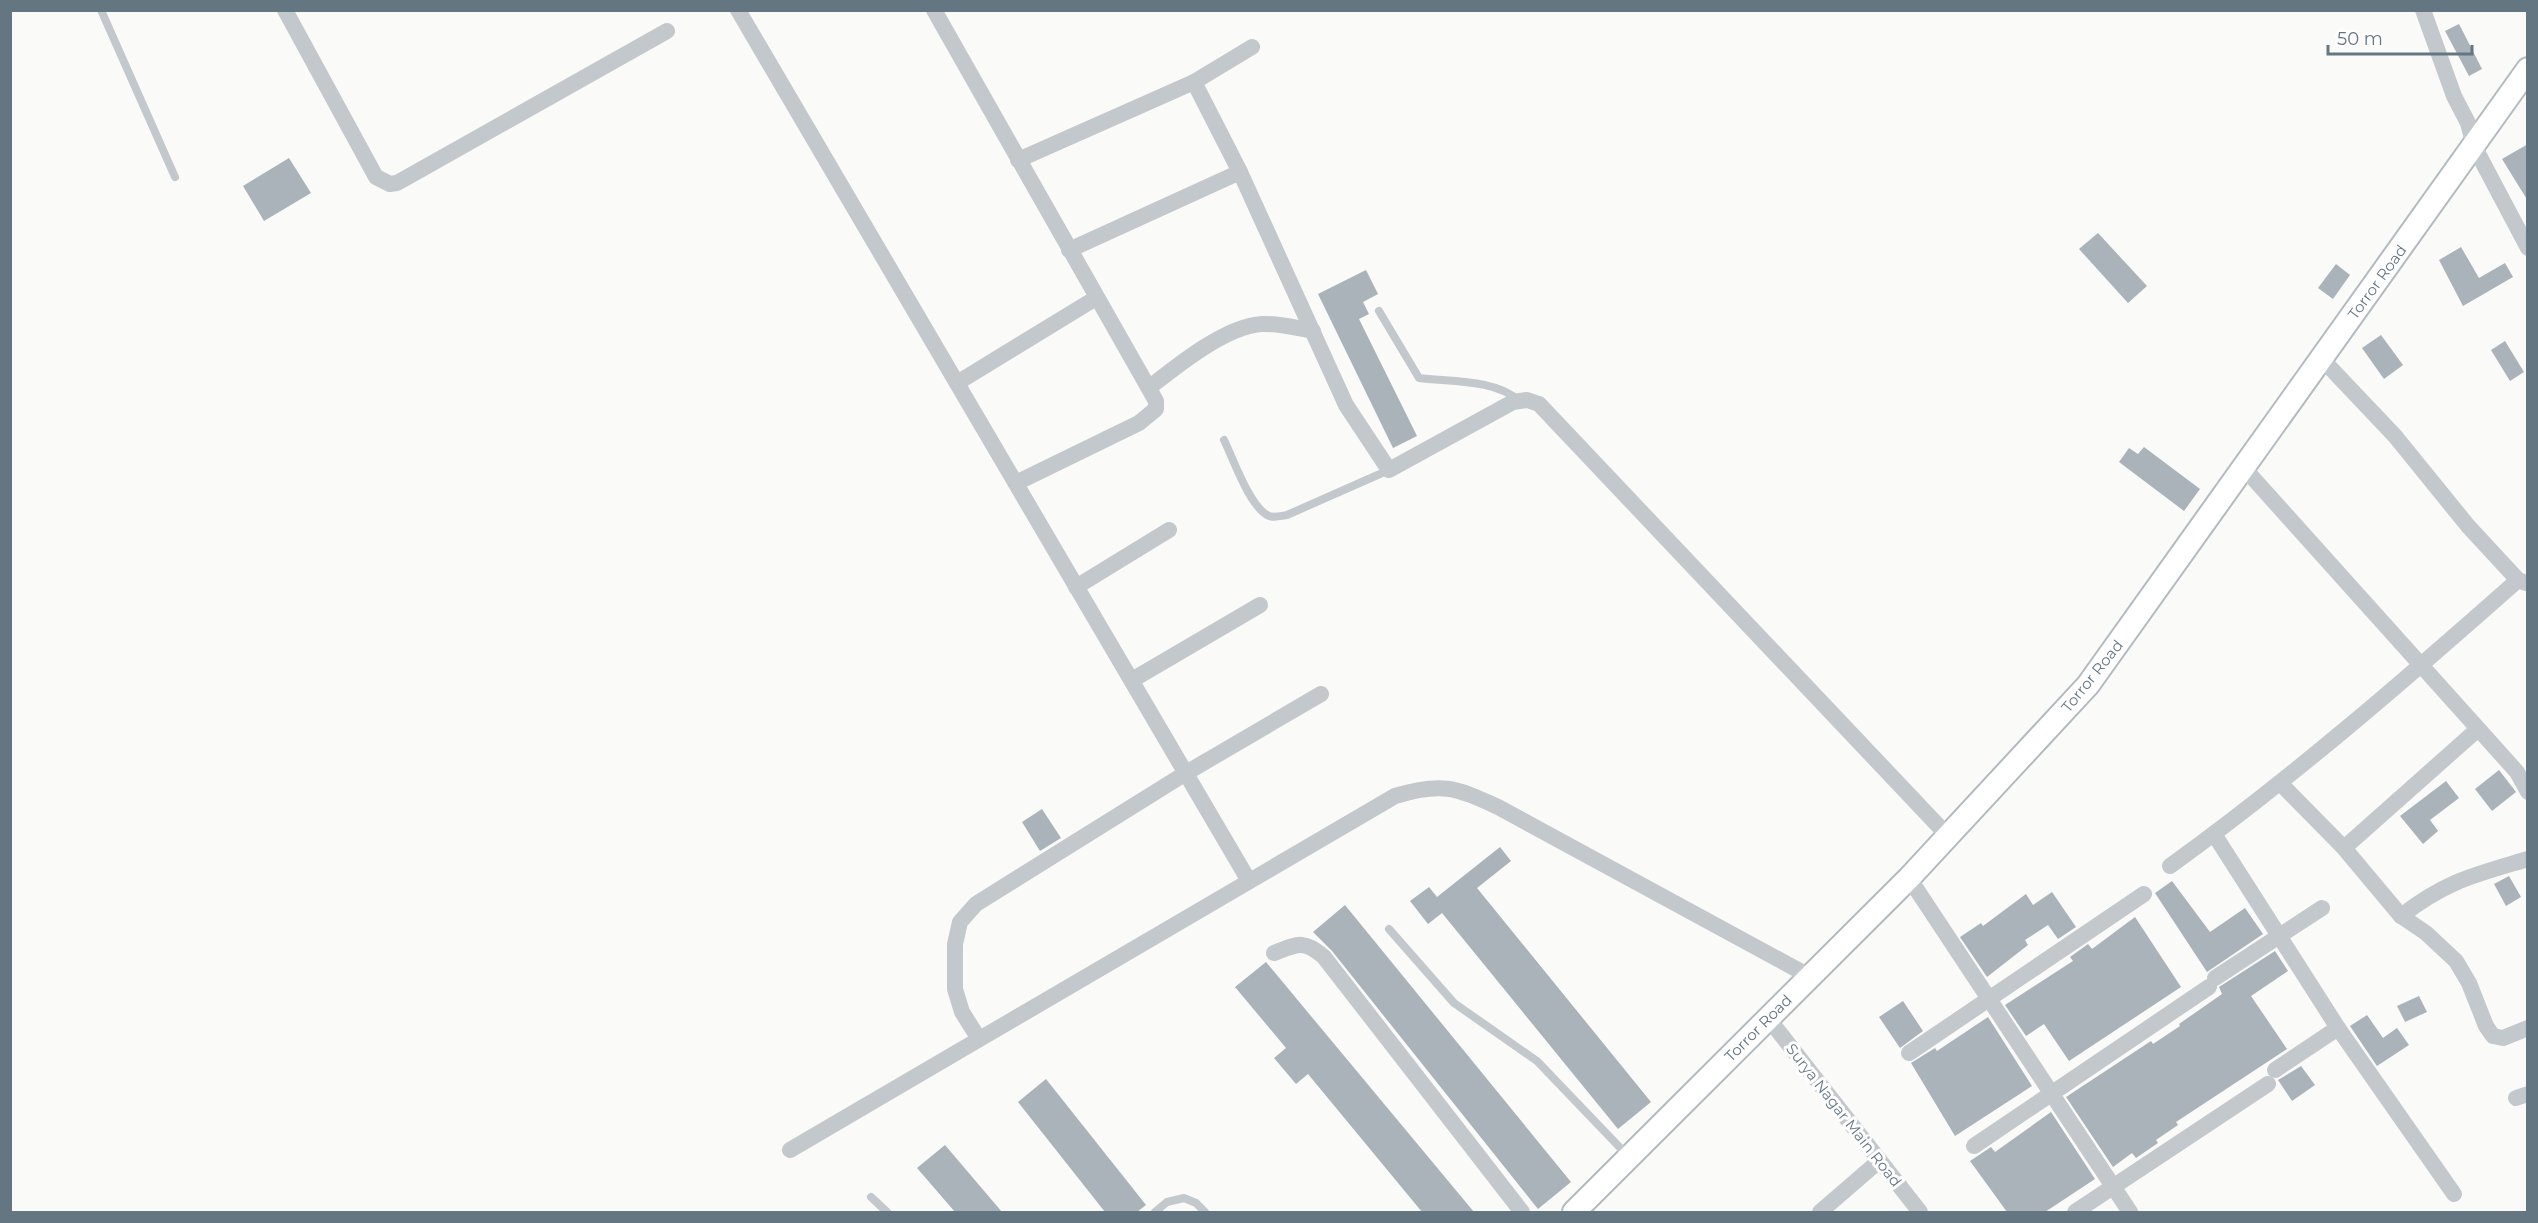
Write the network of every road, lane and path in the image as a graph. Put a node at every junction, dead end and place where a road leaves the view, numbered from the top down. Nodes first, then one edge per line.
1 (100, 10) edge
2 (285, 10) edge
3 (738, 10) edge
4 (934, 10) edge
5 (2423, 10) edge
6 (667, 32) dead end
7 (1252, 47) dead end
8 (2528, 69) edge
9 (1194, 82) junction
10 (2474, 146) junction
11 (1018, 160) junction
12 (1240, 172) junction
13 (175, 177) dead end
14 (2528, 248) edge
15 (1069, 250) junction
16 (1096, 298) junction
17 (1379, 311) dead end
18 (1313, 331) junction
19 (2321, 358) junction
20 (957, 383) junction
21 (1150, 387) junction
22 (1519, 401) junction
23 (1224, 440) dead end
24 (2244, 468) junction
25 (1389, 470) junction
26 (1016, 483) junction
27 (1169, 530) dead end
28 (2523, 582) edge
29 (1076, 586) junction
30 (1260, 605) dead end
31 (2421, 666) junction
32 (1132, 680) junction
33 (1321, 694) dead end
34 (2478, 729) junction
35 (1186, 773) junction
36 (2280, 783) junction
37 (2528, 792) edge
38 (2214, 834) junction
39 (1948, 836) junction
40 (2344, 848) junction
41 (2528, 859) edge
42 (2170, 866) dead end
43 (1909, 878) junction
44 (1249, 881) junction
45 (2144, 894) dead end
46 (2322, 908) dead end
47 (2401, 916) junction
48 (1389, 929) dead end
49 (2280, 937) junction
50 (1274, 953) dead end
51 (1809, 976) junction
52 (1989, 999) junction
53 (1768, 1018) junction
54 (2338, 1028) junction
55 (2528, 1028) edge
56 (979, 1039) junction
57 (1909, 1053) dead end
58 (2051, 1094) junction
59 (1974, 1146) dead end
60 (790, 1150) dead end
61 (1630, 1157) junction
62 (1880, 1161) junction
63 (2112, 1186) junction
64 (2454, 1194) dead end
65 (871, 1197) dead end
66 (1581, 1210) edge
67 (887, 1212) edge
68 (1155, 1212) edge
69 (1205, 1212) edge
70 (1522, 1212) edge
71 (1820, 1212) edge
72 (1920, 1212) edge
73 (2075, 1212) edge
74 (2130, 1212) edge

1 - 13 lane
2 - 6 street
3 - 20 street
4 - 11 street
5 - 10 street
7 - 9 street
8 - 10 street, Torror Road
9 - 11 street
9 - 12 street
10 - 14 street
10 - 19 street, Torror Road
11 - 15 street
12 - 15 street
12 - 18 street
15 - 16 street
16 - 20 street
16 - 21 street
17 - 22 lane
18 - 21 street
18 - 25 street
19 - 24 street, Torror Road
19 - 28 street
20 - 26 street
21 - 26 street
22 - 25 street
22 - 39 street
23 - 25 lane
24 - 31 street
24 - 39 street, Torror Road
26 - 29 street
27 - 29 street
28 - 31 street
29 - 32 street
30 - 32 street
31 - 34 street
31 - 36 street
32 - 35 street
33 - 35 street
34 - 37 street
34 - 40 street
35 - 44 street
35 - 56 street
36 - 38 street
36 - 40 street
38 - 42 street
38 - 49 street
39 - 43 street, Torror Road
40 - 47 street
41 - 47 street
43 - 51 street, Torror Road
43 - 52 street
44 - 51 street
44 - 56 street
45 - 52 street
46 - 49 street
47 - 55 street
48 - 61 lane
49 - 54 street
49 - 58 street
50 - 70 street
51 - 53 street, Torror Road
52 - 57 street
52 - 58 street
53 - 61 street, Torror Road
53 - 62 street, Surya Nagar Main Road
54 - 63 street
54 - 64 street
56 - 60 street
58 - 59 street
58 - 63 street
61 - 66 street, Torror Road
62 - 71 street
62 - 72 street, Surya Nagar Main Road
63 - 73 street
63 - 74 street
65 - 67 lane
68 - 69 lane

